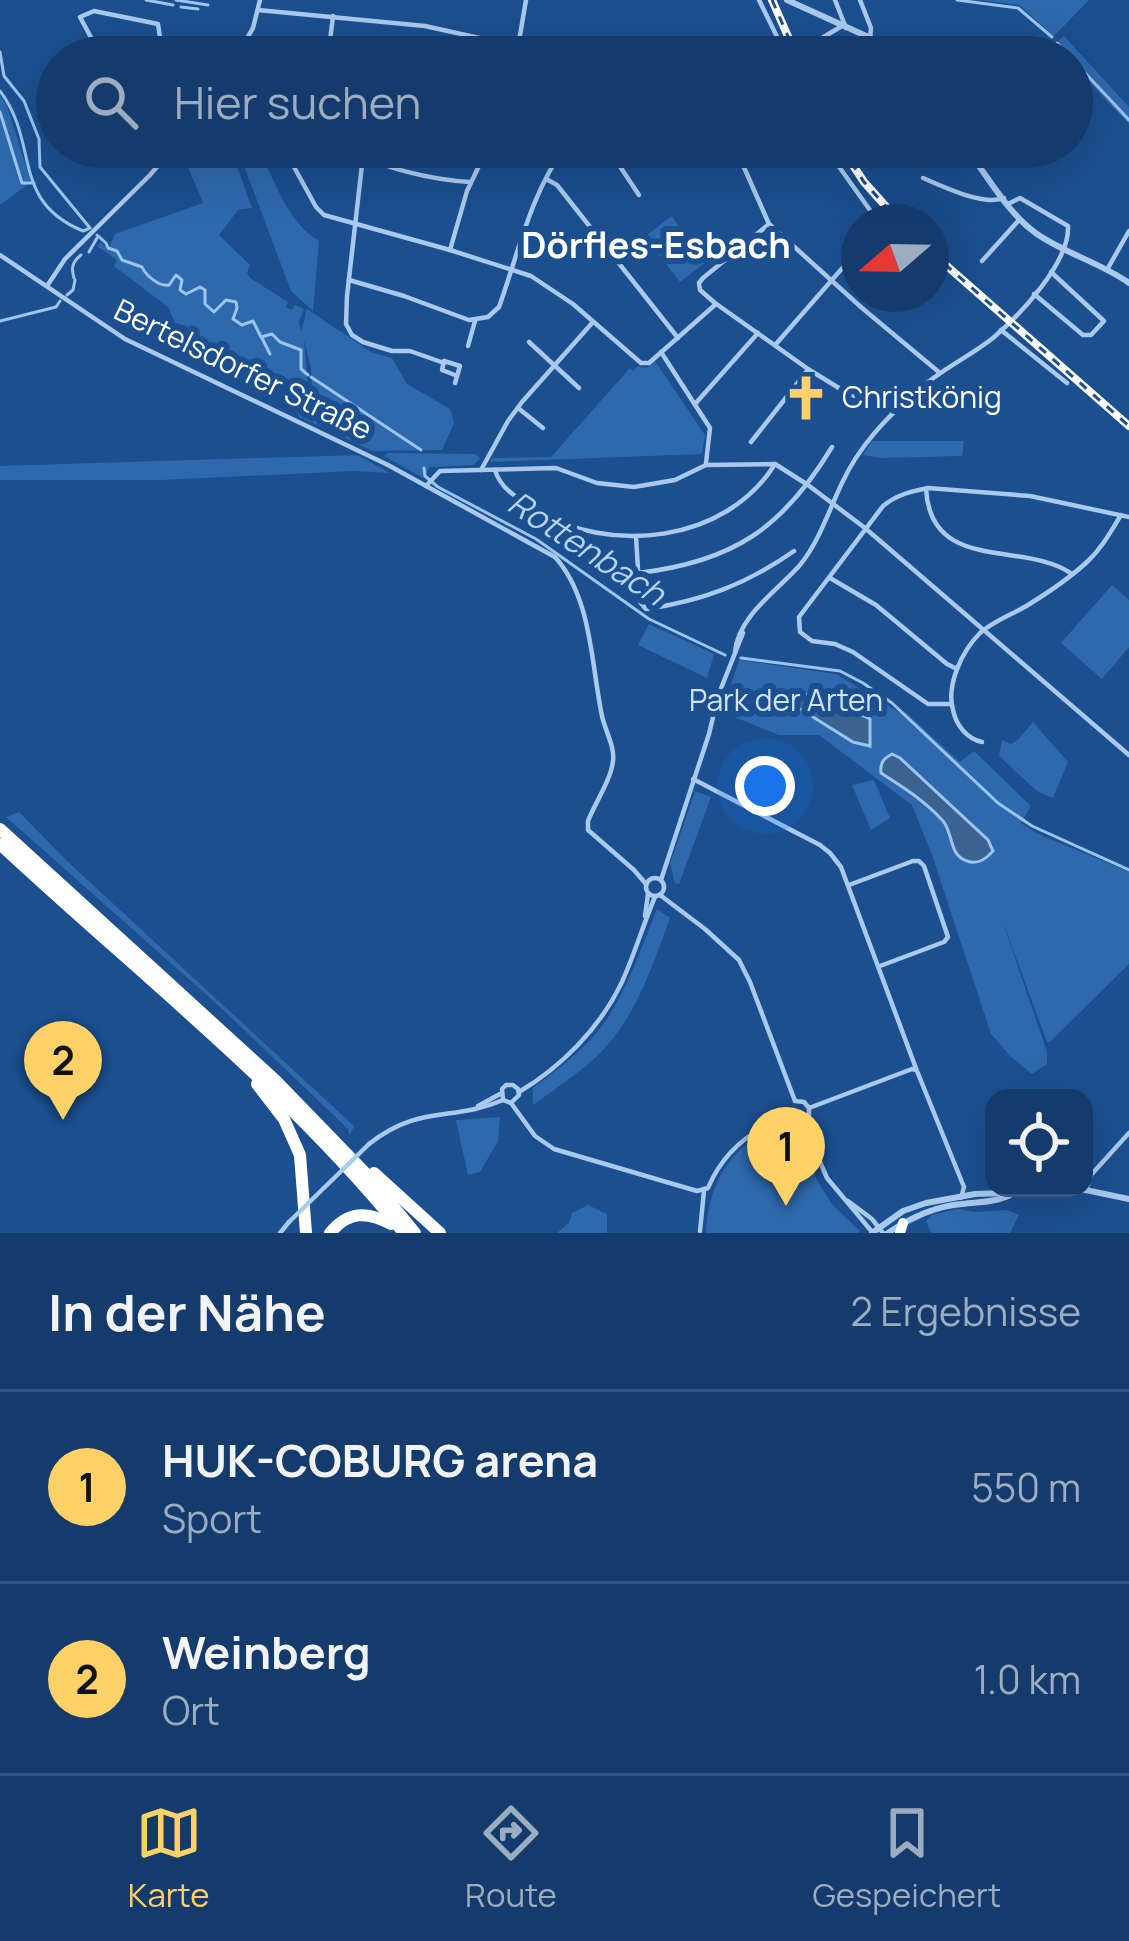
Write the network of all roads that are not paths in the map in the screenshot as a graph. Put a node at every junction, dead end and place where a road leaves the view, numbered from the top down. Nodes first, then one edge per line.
1 (260, 0) edge
2 (526, 0) edge
3 (759, 0) edge
4 (787, 0) edge
5 (835, 0) edge
6 (860, 0) edge
7 (258, 10) junction
8 (333, 16) junction
9 (844, 27) junction
10 (90, 36) edge
11 (160, 36) edge
12 (248, 36) edge
13 (331, 36) edge
14 (471, 36) edge
15 (519, 36) edge
16 (778, 36) edge
17 (827, 36) edge
18 (866, 36) edge
19 (871, 36) edge
20 (155, 168) edge
21 (295, 168) edge
22 (362, 168) edge
23 (402, 168) edge
24 (477, 168) edge
25 (552, 168) edge
26 (621, 168) edge
27 (745, 168) edge
28 (839, 168) edge
29 (981, 168) edge
30 (923, 178) dead end
31 (547, 179) junction
32 (470, 182) junction
33 (639, 195) dead end
34 (1006, 201) junction
35 (864, 204) edge
36 (1020, 219) junction
37 (355, 223) junction
38 (770, 224) junction
39 (1129, 231) edge
40 (1065, 249) junction
41 (450, 250) junction
42 (0, 255) edge
43 (982, 261) dead end
44 (511, 268) junction
45 (1108, 269) junction
46 (841, 271) edge
47 (1052, 272) junction
48 (349, 280) junction
49 (832, 282) junction
50 (1129, 283) edge
51 (47, 286) junction
52 (1034, 294) junction
53 (716, 304) junction
54 (475, 321) junction
55 (593, 322) junction
56 (1001, 330) junction
57 (758, 333) junction
58 (678, 338) junction
59 (529, 342) dead end
60 (774, 345) junction
61 (468, 346) dead end
62 (661, 352) junction
63 (554, 365) junction
64 (808, 369) junction
65 (940, 373) junction
66 (456, 379) dead end
67 (1066, 383) dead end
68 (580, 388) dead end
69 (694, 404) junction
70 (518, 408) junction
71 (894, 412) junction
72 (543, 428) dead end
73 (752, 442) dead end
74 (832, 447) dead end
75 (775, 464) junction
76 (706, 465) junction
77 (481, 470) junction
78 (495, 470) junction
79 (429, 482) junction
80 (808, 485) junction
81 (926, 489) junction
82 (832, 503) junction
83 (1120, 515) junction
84 (1129, 517) edge
85 (865, 529) junction
86 (636, 537) junction
87 (794, 551) dead end
88 (638, 573) junction
89 (1072, 574) junction
90 (829, 578) junction
91 (985, 629) junction
92 (957, 669) junction
93 (951, 704) junction
94 (982, 742) dead end
95 (1129, 755) edge
96 (693, 779) junction
97 (0, 829) edge
98 (0, 844) edge
99 (653, 880) junction
100 (849, 885) junction
101 (657, 894) junction
102 (880, 967) junction
103 (240, 1058) junction
104 (917, 1071) junction
105 (518, 1089) junction
106 (508, 1100) junction
107 (795, 1102) junction
108 (809, 1108) junction
109 (788, 1116) junction
110 (803, 1123) junction
111 (1129, 1133) edge
112 (328, 1134) junction
113 (1093, 1172) edge
114 (704, 1191) junction
115 (1093, 1191) edge
116 (985, 1196) edge
117 (1129, 1199) edge
118 (962, 1200) junction
119 (901, 1228) edge
120 (700, 1231) edge
121 (407, 1232) edge
122 (878, 1232) edge
123 (280, 1233) edge
124 (306, 1233) edge
125 (330, 1233) edge
126 (440, 1233) edge

1 - 7 street
2 - 15 street
3 - 16 street
4 - 9 street
5 - 9 street
6 - 19 street
7 - 8 street
7 - 12 street
8 - 13 street
8 - 14 street
9 - 17 street
9 - 18 street
10 - 11 street
20 - 51 street
21 - 37 street
22 - 37 street
23 - 32 street
24 - 32 street
25 - 31 street
26 - 33 street
27 - 38 street
28 - 35 street
29 - 34 street
30 - 34 street
31 - 44 street
31 - 58 street
32 - 41 street
34 - 36 street
34 - 40 street
36 - 40 street
36 - 43 street
37 - 41 street
37 - 48 street
38 - 49 street
38 - 53 street
39 - 45 street
40 - 45 street
40 - 47 street
41 - 44 street
42 - 51 street, Bertelsdorfer Straße
44 - 54 street
44 - 55 street
45 - 50 street
46 - 49 street
47 - 52 street
47 - 52 street
48 - 54 street
48 - 66 street
49 - 60 street
49 - 65 street
51 - 79 street, Bertelsdorfer Straße
52 - 56 street
53 - 57 street
53 - 58 street
54 - 61 street
55 - 62 street
55 - 63 street
56 - 65 street
56 - 67 street
57 - 60 street
57 - 69 street
58 - 62 street
59 - 63 street
60 - 64 street
62 - 69 street
63 - 68 street
63 - 70 street
64 - 71 street
64 - 73 street
65 - 71 street
69 - 76 street
70 - 72 street
70 - 77 street
71 - 82 street
74 - 80 street
75 - 76 street
75 - 80 street
75 - 86 street
76 - 78 street
77 - 78 street
77 - 79 street
78 - 86 street
79 - 99 street, Bertelsdorfer Straße
80 - 82 street
80 - 88 street
81 - 83 street
81 - 85 street
81 - 89 street
82 - 85 street
82 - 96 street
83 - 84 street
83 - 89 street
85 - 90 street
85 - 91 street
86 - 88 street
87 - 88 street
89 - 91 street
90 - 92 street
90 - 93 street
91 - 92 street
91 - 95 street
92 - 93 street
93 - 94 street
96 - 99 street
96 - 100 street
97 - 112 highway
98 - 103 highway
99 - 101 street
99 - 101 street
100 - 102 street
100 - 102 street
101 - 105 street
101 - 107 street
102 - 104 street
103 - 121 highway
103 - 124 highway
104 - 108 street
104 - 118 street
105 - 106 street
105 - 106 street
106 - 114 street
106 - 123 street, bridge
107 - 108 street
107 - 109 street
108 - 110 street
109 - 110 street
109 - 114 street
110 - 122 street
111 - 113 street
112 - 121 highway
112 - 126 highway
114 - 120 street
115 - 117 street
116 - 118 street
118 - 119 street
118 - 122 street
119 - 122 street
121 - 125 highway

